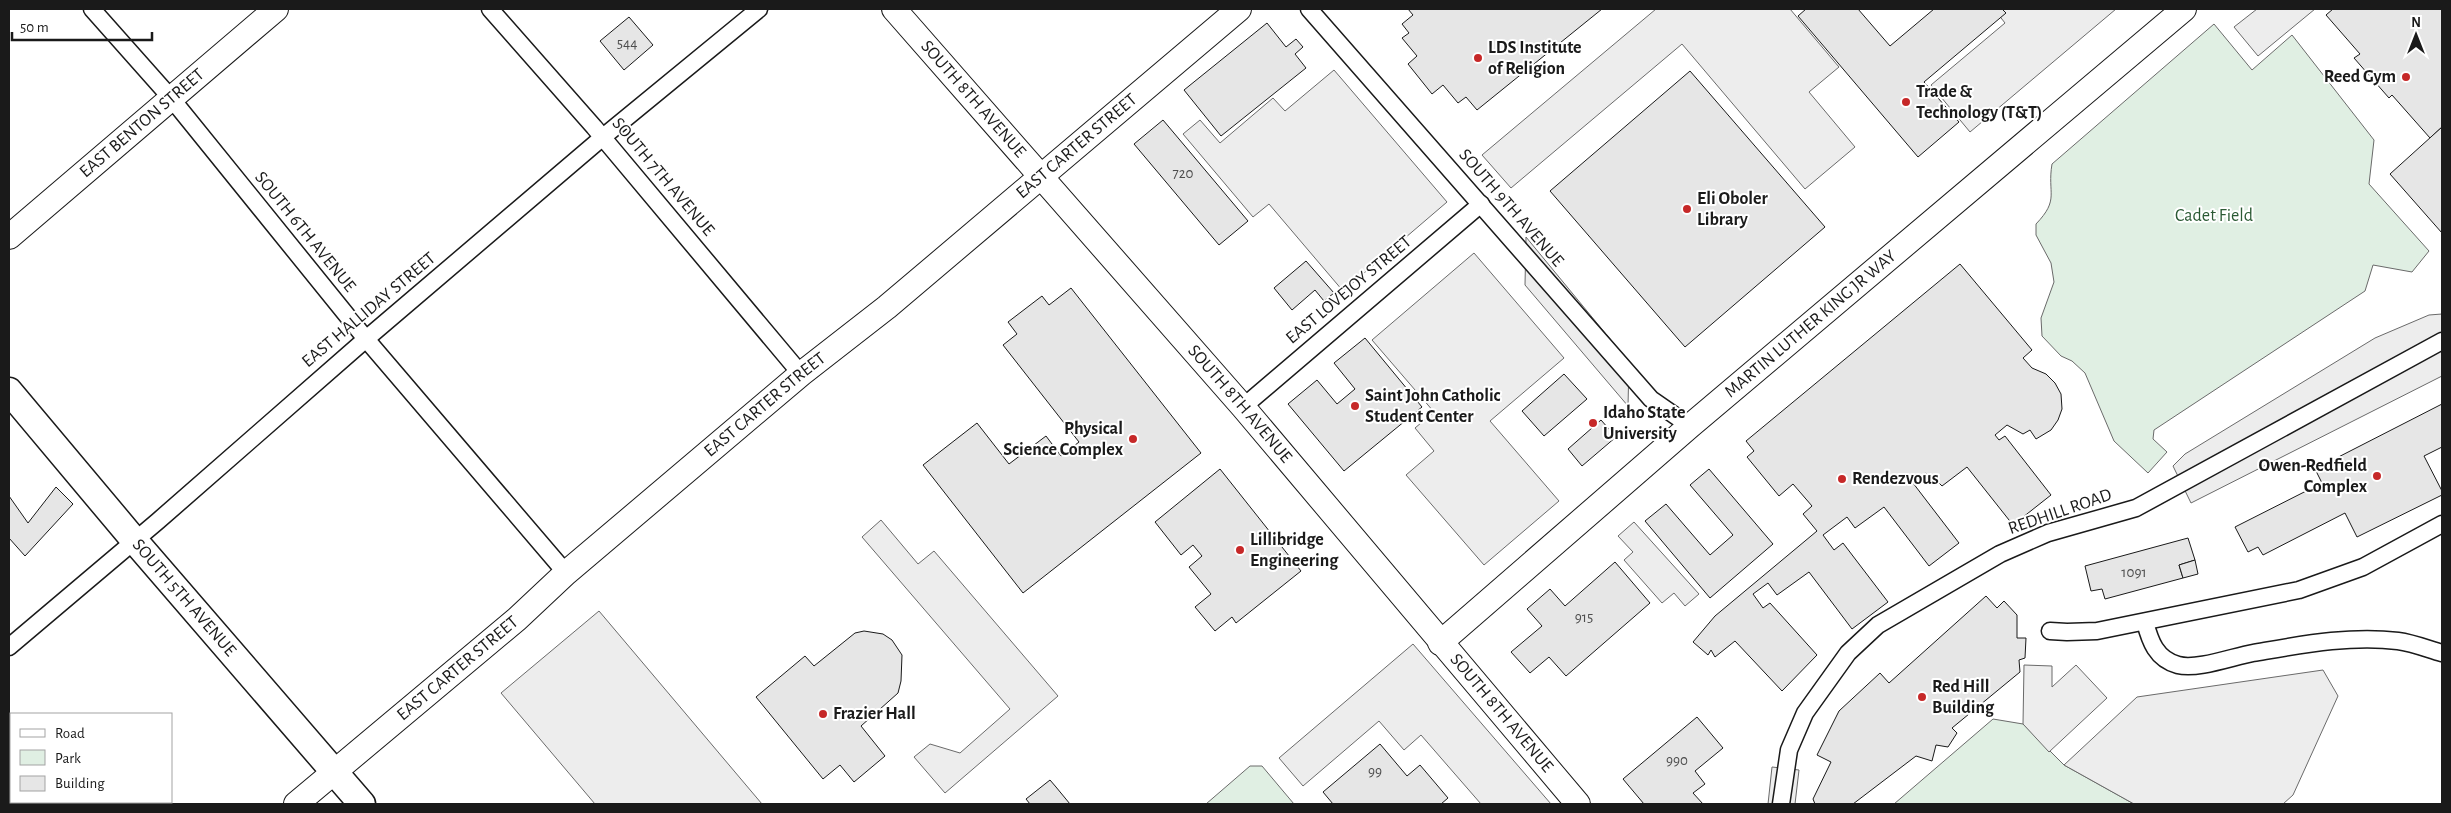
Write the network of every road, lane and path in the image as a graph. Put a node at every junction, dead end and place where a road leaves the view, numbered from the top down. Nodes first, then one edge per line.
1 (92, 9) edge
2 (276, 9) edge
3 (490, 9) edge
4 (759, 9) edge
5 (894, 9) edge
6 (1239, 9) edge
7 (1309, 9) edge
8 (2184, 9) edge
9 (171, 98) junction
10 (603, 137) junction
11 (1040, 176) junction
12 (1481, 204) junction
13 (9, 237) edge
14 (366, 339) junction
15 (2442, 341) edge
16 (801, 374) junction
17 (9, 391) edge
18 (1243, 406) junction
19 (1690, 426) junction
20 (2442, 524) edge
21 (134, 540) junction
22 (566, 573) junction
23 (2145, 622) junction
24 (2050, 630) dead end
25 (1440, 643) junction
26 (9, 647) edge
27 (2442, 653) edge
28 (334, 773) junction
29 (296, 804) edge
30 (362, 804) edge
31 (1578, 804) edge
32 (1781, 804) edge

1 - 9 street, SOUTH 6TH AVENUE
2 - 9 street, EAST BENTON STREET
3 - 10 street, SOUTH 7TH AVENUE
4 - 10 street, EAST HALLIDAY STREET
5 - 11 street, SOUTH 8TH AVENUE
6 - 11 street, EAST CARTER STREET
7 - 12 street, SOUTH 9TH AVENUE
8 - 19 street, MARTIN LUTHER KING JR WAY
9 - 13 street, EAST BENTON STREET
9 - 14 street, SOUTH 6TH AVENUE
10 - 14 street, EAST HALLIDAY STREET
10 - 16 street, SOUTH 7TH AVENUE
11 - 16 street, EAST CARTER STREET
11 - 18 street, SOUTH 8TH AVENUE
12 - 18 street, EAST LOVEJOY STREET
12 - 19 street, SOUTH 9TH AVENUE
14 - 21 street, EAST HALLIDAY STREET
14 - 22 street, SOUTH 6TH AVENUE
15 - 32 street, REDHILL ROAD
16 - 22 street, EAST CARTER STREET
17 - 21 main road, SOUTH 5TH AVENUE
18 - 25 street, SOUTH 8TH AVENUE
19 - 25 street, MARTIN LUTHER KING JR WAY
20 - 23 street
21 - 26 street, EAST HALLIDAY STREET
21 - 28 main road, SOUTH 5TH AVENUE
22 - 28 street, EAST CARTER STREET
23 - 24 street
23 - 27 street
25 - 31 street, SOUTH 8TH AVENUE
28 - 29 street, EAST CARTER STREET
28 - 30 main road, SOUTH 5TH AVENUE

